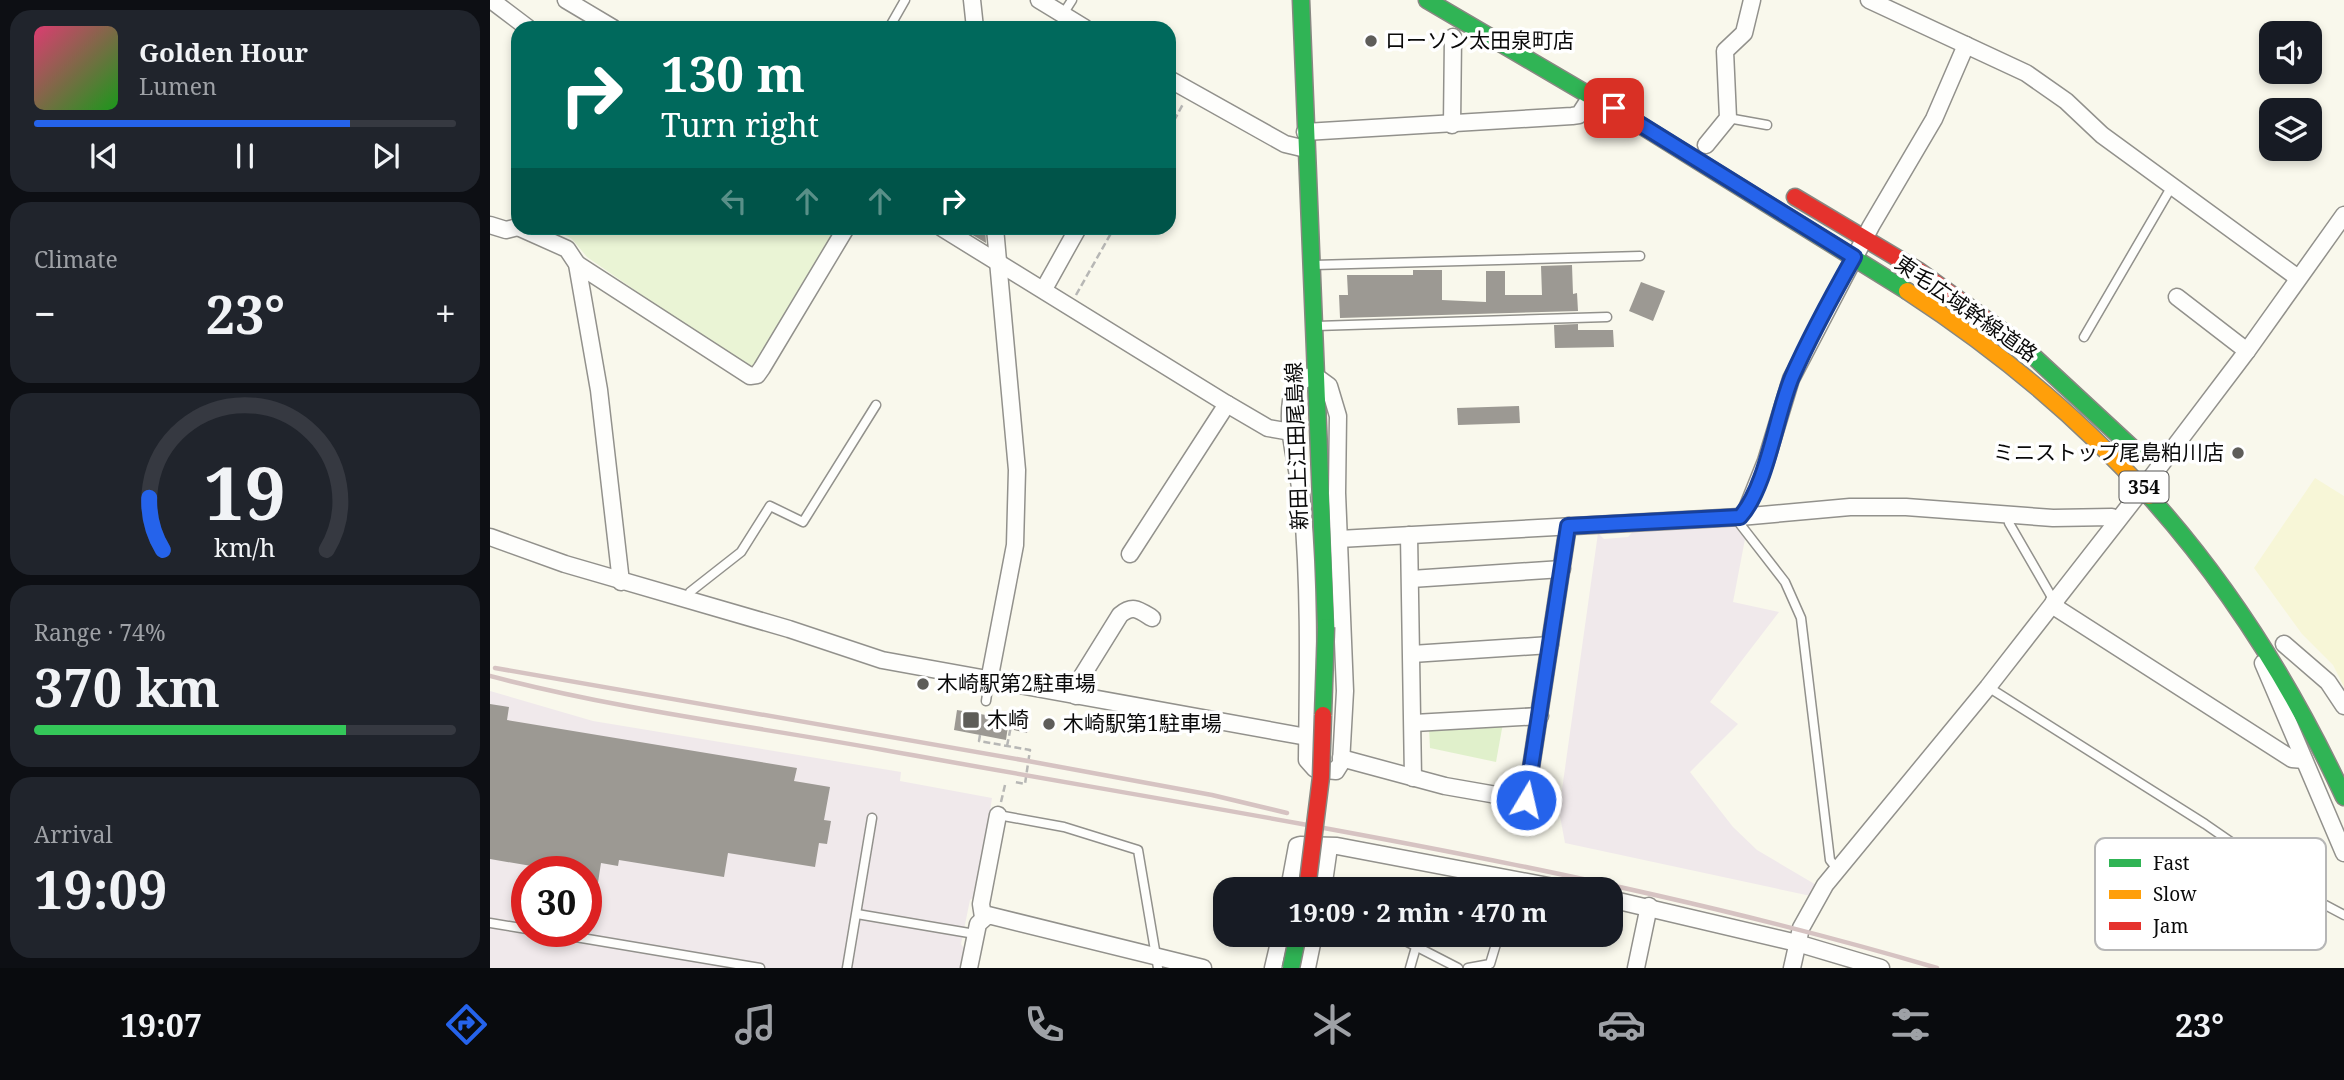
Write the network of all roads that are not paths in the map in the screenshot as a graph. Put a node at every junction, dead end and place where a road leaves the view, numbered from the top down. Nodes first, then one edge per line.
1 (491, 0) edge
2 (566, 0) edge
3 (905, 0) edge
4 (972, 0) edge
5 (1039, 0) edge
6 (1301, 0) edge
7 (1427, 0) edge
8 (1752, 0) edge
9 (1869, 0) edge
10 (1067, 7) edge
11 (519, 21) edge
12 (601, 21) edge
13 (893, 21) edge
14 (974, 21) edge
15 (1079, 21) edge
16 (1453, 37) dead end
17 (1966, 45) junction
18 (1176, 83) edge
19 (1598, 86) junction
20 (1728, 118) junction
21 (1452, 125) junction
22 (1767, 125) dead end
23 (1306, 140) junction
24 (1706, 145) dead end
25 (2172, 186) junction
26 (2344, 215) edge
27 (490, 225) edge
28 (511, 229) edge
29 (541, 235) edge
30 (842, 235) edge
31 (954, 235) edge
32 (996, 235) edge
33 (1074, 235) edge
34 (1864, 238) junction
35 (1640, 256) dead end
36 (1854, 257) junction
37 (998, 262) junction
38 (577, 264) junction
39 (1311, 265) junction
40 (2298, 278) junction
41 (1044, 289) junction
42 (2177, 297) dead end
43 (1607, 317) dead end
44 (1314, 326) junction
45 (2084, 337) dead end
46 (2247, 351) junction
47 (1314, 375) junction
48 (1227, 404) junction
49 (876, 405) dead end
50 (1291, 432) junction
51 (2156, 471) junction
52 (2168, 485) dead end
53 (2144, 487) junction
54 (2007, 514) junction
55 (1740, 517) junction
56 (2117, 521) junction
57 (1568, 526) junction
58 (1409, 535) junction
59 (490, 537) edge
60 (1339, 539) junction
61 (1130, 554) dead end
62 (1562, 569) junction
63 (1411, 579) junction
64 (621, 582) junction
65 (686, 600) junction
66 (2054, 601) junction
67 (1152, 618) dead end
68 (2273, 627) dead end
69 (2284, 644) junction
70 (1550, 645) junction
71 (2262, 645) junction
72 (1412, 654) junction
73 (989, 681) junction
74 (2307, 685) dead end
75 (1988, 687) junction
76 (1076, 696) junction
77 (986, 701) dead end
78 (2344, 706) edge
79 (1540, 716) junction
80 (1414, 723) junction
81 (1307, 737) junction
82 (1341, 758) junction
83 (2304, 760) junction
84 (1413, 778) junction
85 (2344, 797) edge
86 (1526, 800) junction
87 (1549, 804) dead end
88 (998, 815) joint
89 (872, 818) dead end
90 (2226, 838) edge
91 (1329, 847) junction
92 (2344, 853) edge
93 (1838, 870) junction
94 (1291, 877) edge
95 (1308, 877) edge
96 (1325, 877) edge
97 (1479, 877) edge
98 (1623, 901) edge
99 (2326, 905) edge
100 (1648, 906) junction
101 (857, 914) junction
102 (2344, 915) edge
103 (983, 917) junction
104 (490, 923) edge
105 (511, 926) edge
106 (975, 934) junction
107 (602, 941) edge
108 (1797, 943) junction
109 (1278, 947) edge
110 (1295, 947) edge
111 (1311, 947) edge
112 (1416, 947) joint
113 (1495, 947) edge
114 (1157, 961) edge
115 (1874, 967) edge
116 (760, 968) edge
117 (847, 968) edge
118 (969, 968) edge
119 (1203, 968) edge
120 (1273, 968) edge
121 (1291, 968) edge
122 (1307, 968) edge
123 (1410, 968) edge
124 (1458, 968) edge
125 (1468, 968) edge
126 (1636, 968) edge
127 (1792, 968) edge

1 - 11 street
2 - 12 street
3 - 13 lane
4 - 14 street
5 - 10 street
6 - 23 main road, 新田上江田尾島線
7 - 19 main road, 東毛広域幹線道路 / 354
8 - 20 street
9 - 17 street
10 - 15 street
16 - 21 street
17 - 25 street
17 - 34 street
18 - 23 street
19 - 21 street
19 - 36 main road, 東毛広域幹線道路 / 354
20 - 22 lane
20 - 24 street
21 - 23 street
23 - 39 main road, 新田上江田尾島線
25 - 40 street
25 - 45 lane
26 - 40 street
27 - 28 street
29 - 38 street
30 - 38 street
31 - 37 street
32 - 37 street
33 - 41 street
34 - 36 street
34 - 36 main road, 東毛広域幹線道路 / 354
34 - 51 main road, 東毛広域幹線道路 / 354
35 - 39 lane
36 - 53 main road, 東毛広域幹線道路 / 354
36 - 55 street
37 - 41 street
37 - 73 street
38 - 64 street
39 - 44 main road, 新田上江田尾島線
40 - 46 street
41 - 48 street
42 - 46 street
43 - 44 lane
44 - 47 main road, 新田上江田尾島線
46 - 51 street
47 - 50 street
47 - 60 street
47 - 95 main road, 新田上江田尾島線, bridge
48 - 50 street
48 - 61 street
49 - 65 lane
50 - 81 street
51 - 52 main road, 東毛広域幹線道路 / 354
51 - 53 street
53 - 56 street
53 - 71 main road, 東毛広域幹線道路 / 354
54 - 55 street
54 - 56 street
54 - 66 lane
55 - 57 street
55 - 93 lane
56 - 66 street
57 - 58 street
57 - 62 street
58 - 60 street
58 - 63 street
59 - 64 street
60 - 82 street
62 - 63 street
62 - 70 street
63 - 72 street
64 - 65 street
65 - 73 street
66 - 75 street
66 - 83 street
67 - 76 street
68 - 69 main road
69 - 74 main road
69 - 78 street
70 - 72 street
70 - 79 street
71 - 83 street
71 - 85 main road, 東毛広域幹線道路 / 354
72 - 80 street
73 - 76 street
73 - 77 lane
75 - 90 lane
75 - 93 street
76 - 81 street
79 - 80 street
79 - 86 street
80 - 84 street
81 - 82 street
82 - 84 street
83 - 92 street
84 - 86 street
86 - 87 street
88 - 103 street
88 - 114 lane
89 - 101 lane
91 - 94 street
91 - 96 street
91 - 97 street
93 - 108 street
98 - 100 street
99 - 102 lane
100 - 108 street
100 - 126 street
101 - 106 lane
101 - 117 lane
103 - 106 street
103 - 114 street
104 - 105 lane
106 - 118 street
107 - 116 lane
108 - 115 street
108 - 127 street
109 - 120 street
110 - 121 main road, bridge
111 - 122 street
112 - 123 lane
112 - 124 lane
113 - 125 lane
114 - 119 street

